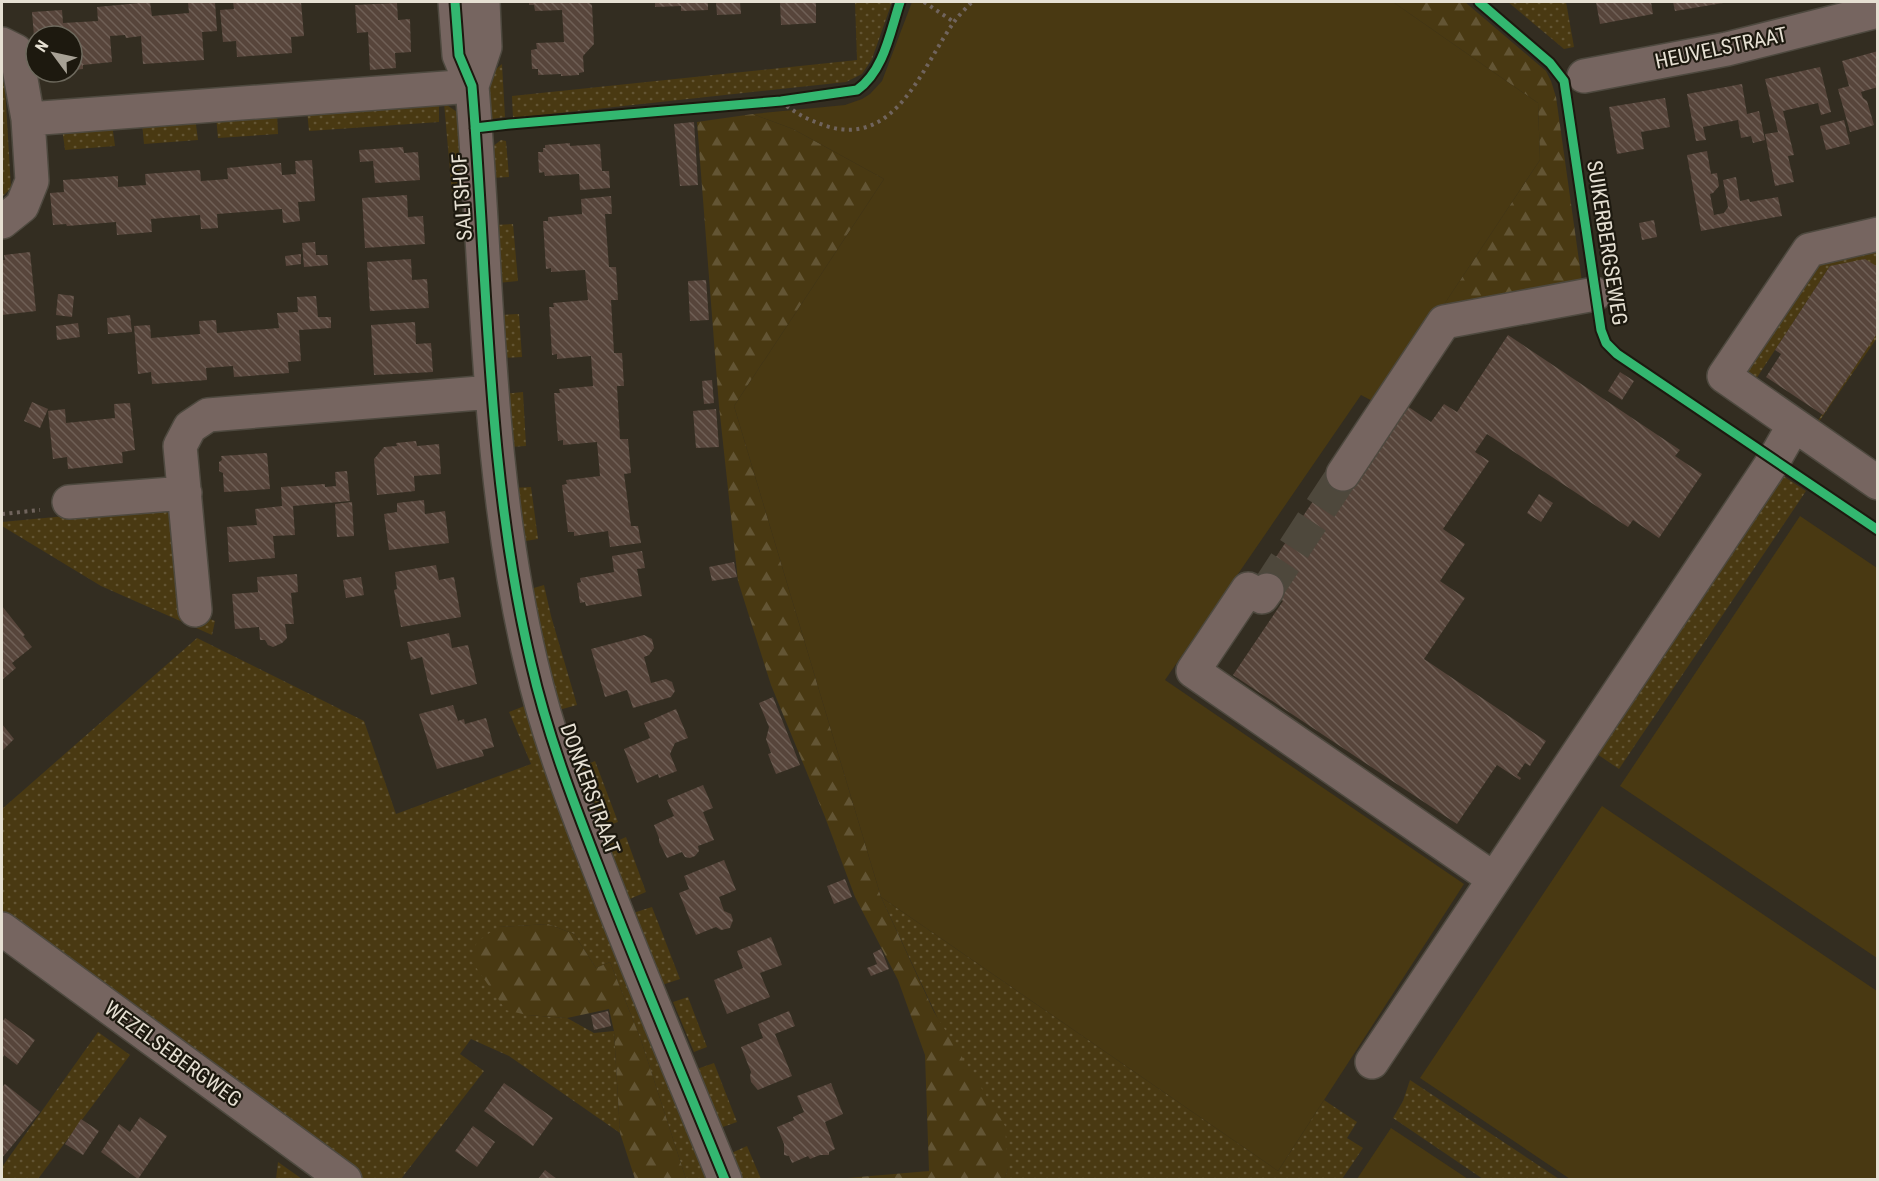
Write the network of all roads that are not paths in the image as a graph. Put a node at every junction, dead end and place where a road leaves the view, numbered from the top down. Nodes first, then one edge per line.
1 (455, 2) edge
2 (483, 2) edge
3 (1878, 11) edge
4 (2, 44) edge
5 (1584, 76) dead end
6 (472, 86) junction
7 (28, 119) junction
8 (2, 222) edge
9 (1878, 234) edge
10 (1595, 294) dead end
11 (492, 392) junction
12 (1794, 425) junction
13 (1343, 474) tunnel mouth
14 (1878, 483) edge
15 (185, 493) junction
16 (69, 502) dead end
17 (1267, 590) dead end
18 (195, 610) dead end
19 (1494, 879) junction
20 (2, 929) edge
21 (1372, 1062) dead end
22 (345, 1179) edge
23 (725, 1179) edge

1 - 6 street, SALTSHOF
2 - 6 street, SALTSHOF
3 - 5 street, HEUVELSTRAAT
4 - 7 street
6 - 7 street
6 - 11 street, SALTSHOF
7 - 8 street
9 - 12 street
10 - 13 street
11 - 15 street
11 - 23 street, DONKERSTRAAT
12 - 14 street
12 - 19 street
15 - 16 street
15 - 18 street
17 - 19 street
19 - 21 street
20 - 22 street, WEZELSEBERGWEG

